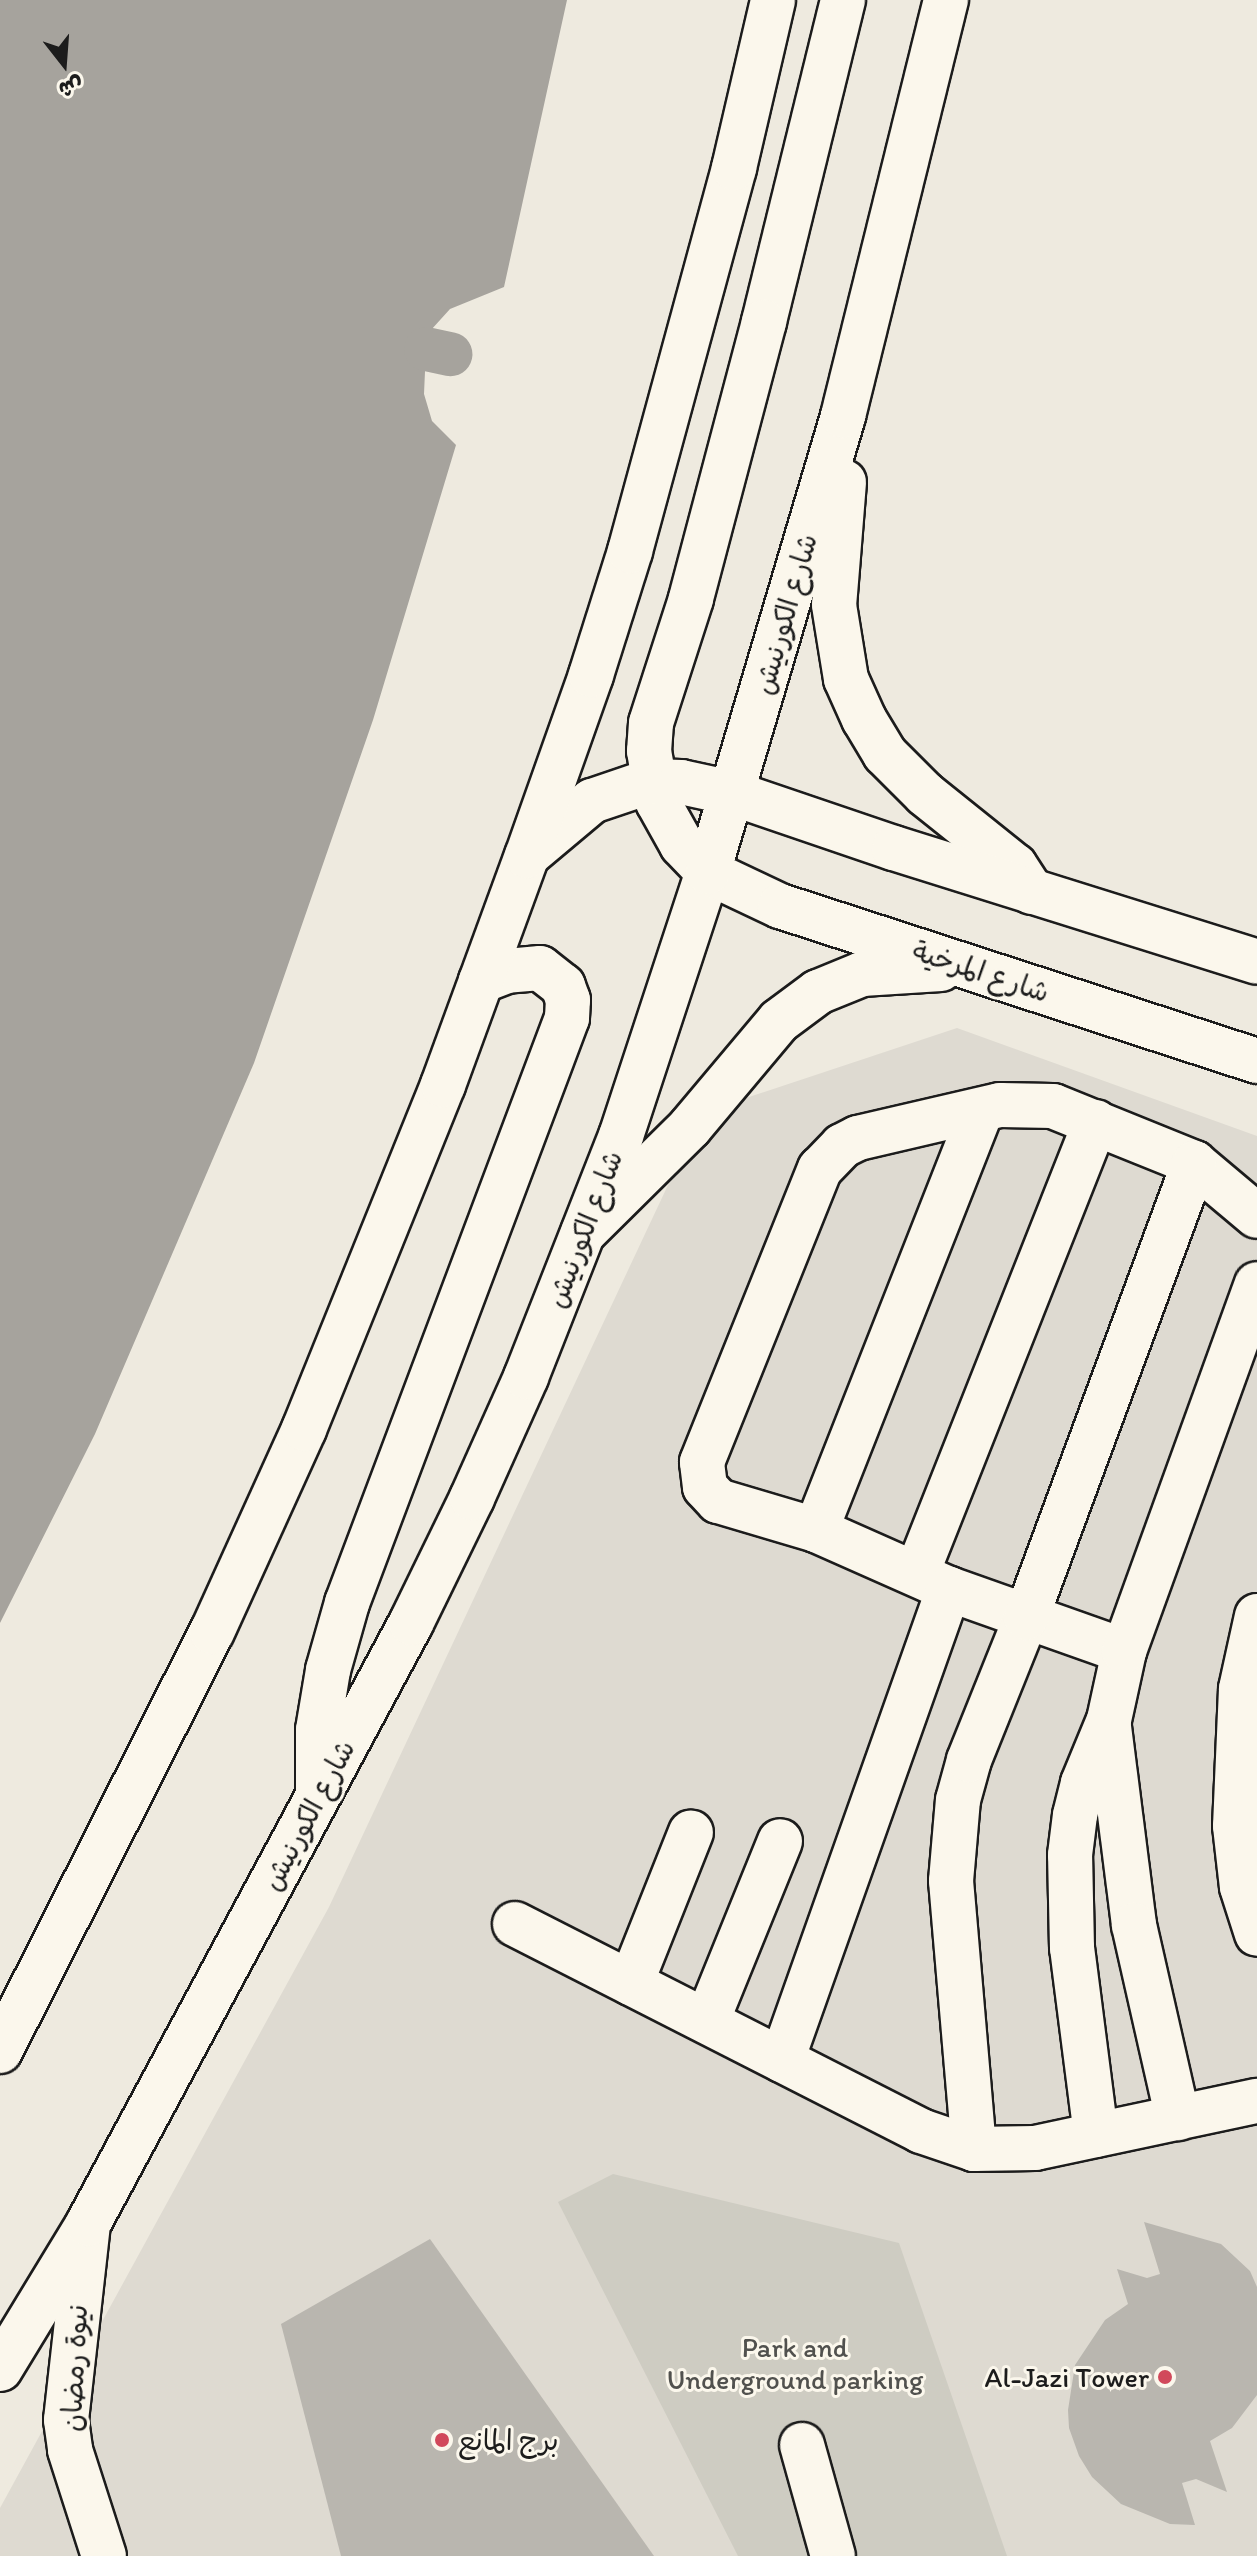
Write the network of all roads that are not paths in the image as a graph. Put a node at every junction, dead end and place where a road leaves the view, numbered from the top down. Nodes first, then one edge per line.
1 (773, 0) edge
2 (843, 0) edge
3 (946, 0) edge
4 (843, 416) junction
5 (651, 781) junction
6 (732, 793) junction
7 (527, 856) junction
8 (708, 872) junction
9 (1032, 892) junction
10 (1257, 962) edge
11 (967, 967) junction
12 (481, 981) junction
13 (1257, 1061) edge
14 (981, 1111) junction
15 (1096, 1122) junction
16 (1194, 1163) junction
17 (1257, 1216) edge
18 (583, 1233) junction
19 (1257, 1284) edge
20 (816, 1530) junction
21 (933, 1581) junction
22 (1257, 1616) edge
23 (1026, 1618) junction
24 (1124, 1651) junction
25 (1109, 1720) junction
26 (318, 1796) junction
27 (691, 1832) dead end
28 (780, 1841) dead end
29 (1250, 1886) edge
30 (515, 1924) dead end
31 (1257, 1934) edge
32 (631, 1983) junction
33 (707, 2021) junction
34 (0, 2051) edge
35 (782, 2060) junction
36 (1257, 2101) edge
37 (1178, 2118) junction
38 (1096, 2135) junction
39 (974, 2149) junction
40 (88, 2224) junction
41 (0, 2369) edge
42 (104, 2556) edge
43 (809, 2556) edge
44 (833, 2556) edge

1 - 7 main road
2 - 5 main road
3 - 4 main road, شارع الكورنيش
4 - 6 main road, شارع الكورنيش
4 - 9 main road
5 - 6 main road
5 - 7 main road
5 - 8 main road
6 - 8 main road, شارع الكورنيش
6 - 9 main road
7 - 12 main road
8 - 11 main road, شارع المرخية
8 - 18 main road, شارع الكورنيش
9 - 10 main road
11 - 13 main road, شارع المرخية
11 - 18 main road
12 - 26 main road
12 - 34 main road
14 - 15 main road
14 - 20 main road
14 - 20 main road
15 - 16 main road
15 - 21 main road
16 - 17 main road
16 - 23 main road
18 - 26 main road, شارع الكورنيش
19 - 24 main road
20 - 21 main road
21 - 23 main road
21 - 35 main road
22 - 29 main road
23 - 24 main road
23 - 39 main road
24 - 25 main road
25 - 37 main road
25 - 38 main road
26 - 40 main road, شارع الكورنيش
27 - 32 main road
28 - 33 main road
29 - 31 main road
30 - 32 main road
32 - 33 main road
33 - 35 main road
35 - 39 main road
36 - 37 main road
37 - 38 main road
38 - 39 main road
40 - 41 main road, شارع الكورنيش
40 - 42 main road, نيوة رمضان
43 - 44 main road

